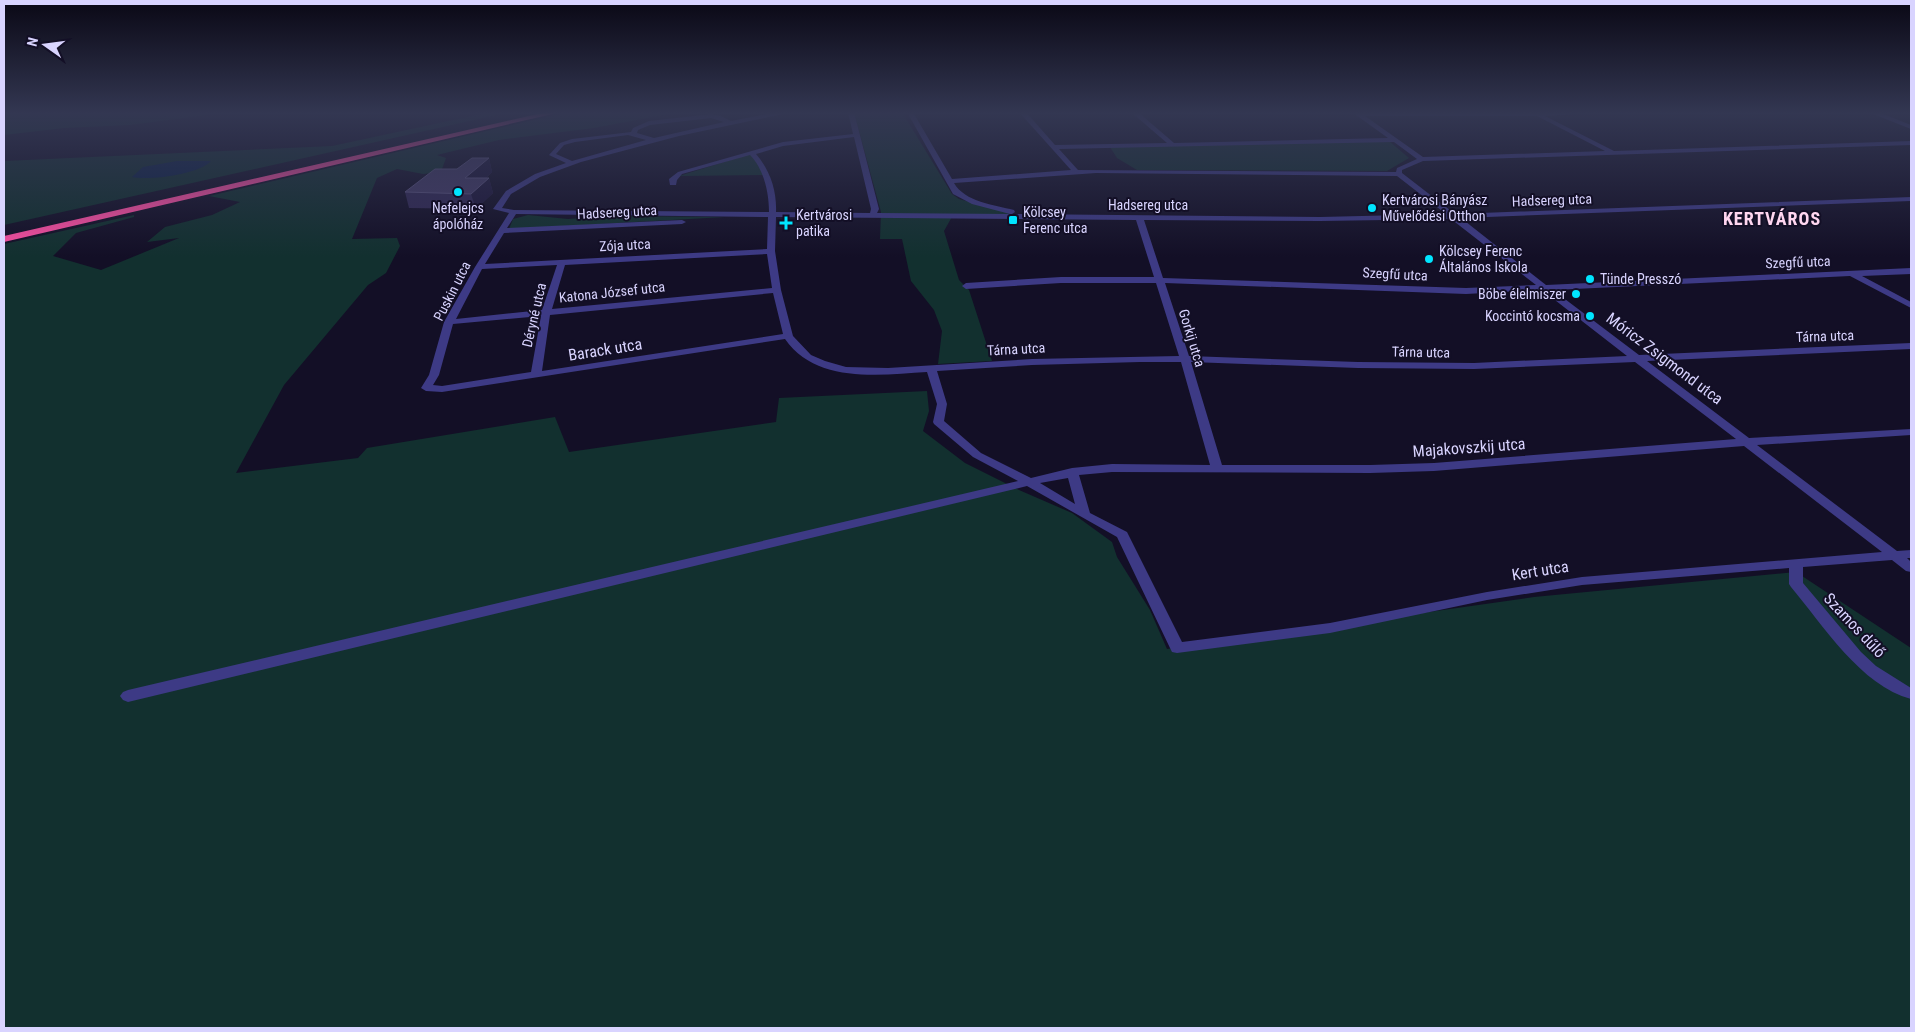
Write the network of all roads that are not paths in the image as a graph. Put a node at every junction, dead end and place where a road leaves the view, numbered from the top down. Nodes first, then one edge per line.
1 (330, 160) edge
2 (348, 160) edge
3 (565, 160) edge
4 (582, 160) edge
5 (726, 160) edge
6 (757, 160) edge
7 (864, 160) edge
8 (938, 160) edge
9 (1065, 160) edge
10 (1419, 160) edge
11 (572, 163) junction
12 (1076, 172) junction
13 (1399, 174) junction
14 (950, 181) junction
15 (673, 183) dead end
16 (966, 199) junction
17 (1911, 199) edge
18 (514, 212) junction
19 (731, 215) junction
20 (772, 215) junction
21 (872, 216) junction
22 (960, 216) junction
23 (1452, 216) junction
24 (1043, 218) junction
25 (1138, 218) junction
26 (503, 231) junction
27 (4, 234) edge
28 (4, 239) edge
29 (771, 251) junction
30 (562, 262) junction
31 (479, 267) junction
32 (1911, 271) edge
33 (1852, 274) junction
34 (1159, 280) junction
35 (966, 286) dead end
36 (1544, 287) junction
37 (777, 290) junction
38 (1911, 305) edge
39 (546, 313) junction
40 (450, 322) junction
41 (788, 336) junction
42 (1911, 346) edge
43 (1635, 357) junction
44 (1185, 359) junction
45 (931, 367) junction
46 (536, 374) junction
47 (426, 388) joint
48 (1911, 432) edge
49 (1746, 442) junction
50 (1217, 468) junction
51 (1072, 472) junction
52 (1029, 482) junction
53 (1084, 515) junction
54 (1911, 554) edge
55 (1892, 555) junction
56 (1796, 564) junction
57 (1911, 568) edge
58 (1911, 694) edge
59 (128, 696) dead end

1 - 27 highway
2 - 28 highway
3 - 11 street
4 - 11 street
5 - 15 street
6 - 20 street
7 - 21 street
8 - 14 street
9 - 12 street
10 - 13 street
11 - 18 street, Hadsereg utca
12 - 13 street
12 - 14 street
13 - 23 street, Móricz Zsigmond utca
14 - 16 street
16 - 22 street
16 - 24 street, Hadsereg utca
17 - 23 street, Hadsereg utca
18 - 19 street, Hadsereg utca
18 - 26 street, Puskin utca
19 - 20 street, Hadsereg utca
19 - 26 street, Hadsereg utca
20 - 21 street, Hadsereg utca
20 - 29 street
21 - 22 street, Hadsereg utca
22 - 24 street, Hadsereg utca
23 - 25 street, Hadsereg utca
23 - 36 street, Móricz Zsigmond utca
24 - 25 street, Hadsereg utca
25 - 34 street, Gorkij utca
26 - 31 street, Puskin utca
29 - 30 street, Zója utca
29 - 37 street
30 - 31 street, Zója utca
30 - 39 street, Déryné utca
31 - 40 street, Puskin utca
32 - 33 street, Szegfű utca
33 - 36 street, Szegfű utca
33 - 38 street
34 - 35 street, Szegfű utca
34 - 36 street, Szegfű utca
34 - 44 street, Gorkij utca
36 - 43 street, Móricz Zsigmond utca
37 - 39 street, Katona József utca
37 - 41 street
39 - 40 street, Katona József utca
39 - 46 street, Déryné utca
40 - 47 street, Puskin utca
41 - 45 street, Tárna utca
41 - 46 street, Barack utca
42 - 43 street, Tárna utca
43 - 44 street, Tárna utca
43 - 49 street, Móricz Zsigmond utca
44 - 45 street, Tárna utca
44 - 50 street, Gorkij utca
45 - 52 street
46 - 47 street, Barack utca
48 - 49 street, Majakovszkij utca
49 - 50 street, Majakovszkij utca
49 - 55 street, Móricz Zsigmond utca
50 - 51 street, Majakovszkij utca
51 - 52 street, Majakovszkij utca
51 - 53 street
52 - 53 street
52 - 59 street, Majakovszkij utca
53 - 56 street, Kert utca
54 - 55 street, Kert utca
55 - 56 street, Kert utca
55 - 57 street, Móricz Zsigmond utca
56 - 58 street, Szamos dűlő

